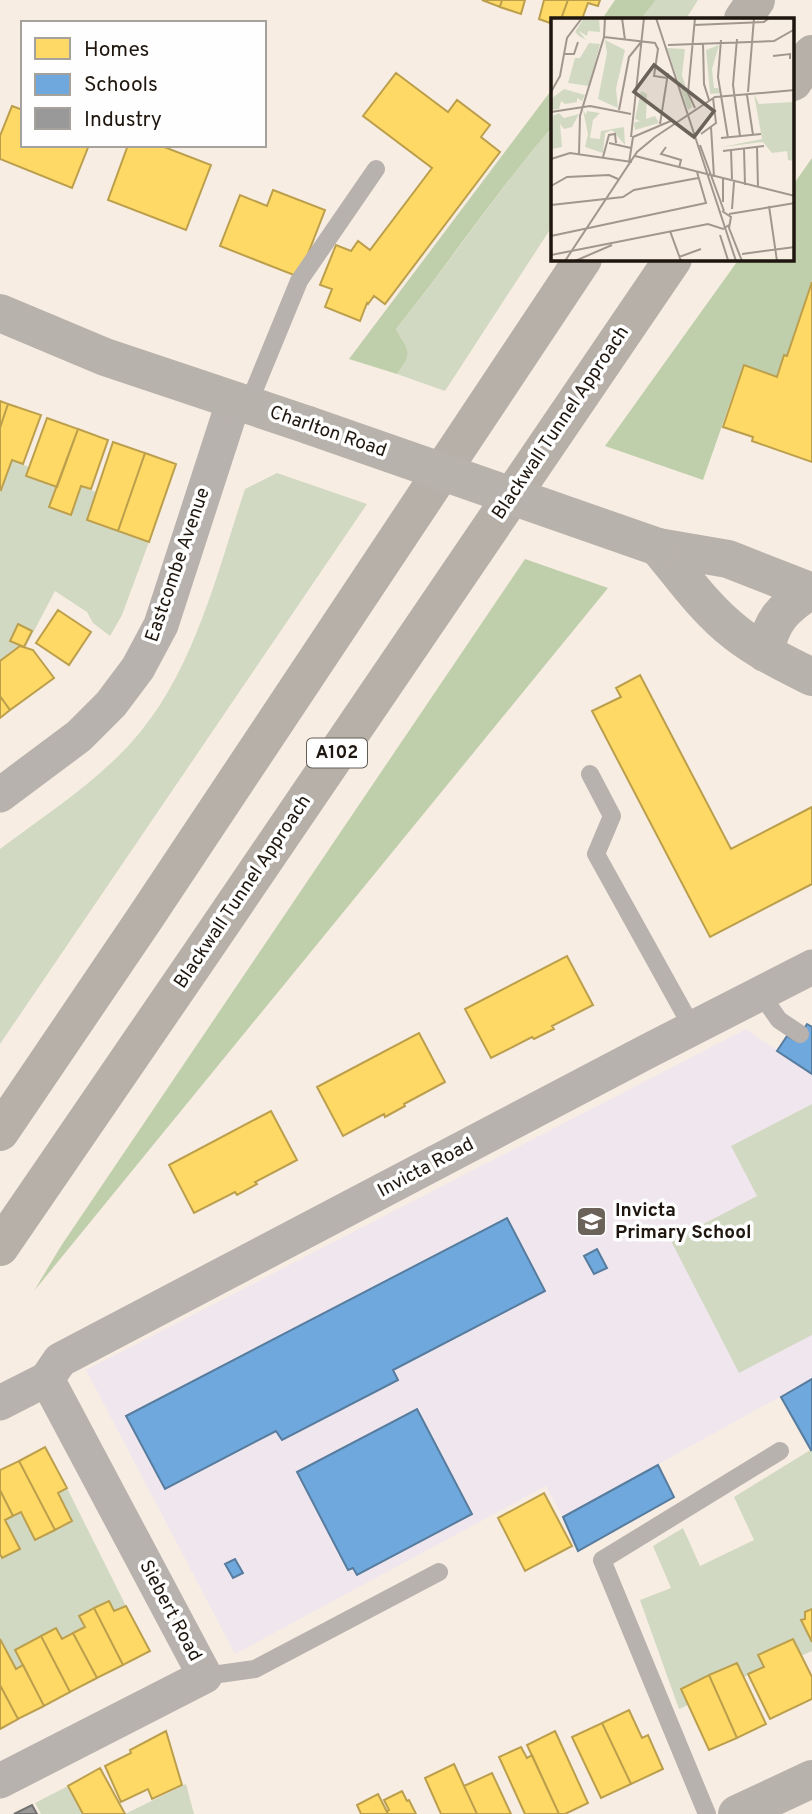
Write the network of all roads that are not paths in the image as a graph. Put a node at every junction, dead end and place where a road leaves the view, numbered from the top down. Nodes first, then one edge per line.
1 (812, 54) edge
2 (794, 81) edge
3 (376, 169) dead end
4 (582, 261) edge
5 (672, 261) edge
6 (0, 313) edge
7 (241, 402) junction
8 (659, 547) junction
9 (811, 591) edge
10 (765, 653) junction
11 (812, 677) edge
12 (590, 774) dead end
13 (0, 795) edge
14 (812, 967) edge
15 (761, 994) junction
16 (693, 1029) junction
17 (800, 1034) dead end
18 (0, 1132) edge
19 (0, 1247) edge
20 (47, 1379) junction
21 (0, 1403) edge
22 (780, 1451) dead end
23 (439, 1572) dead end
24 (205, 1676) junction
25 (812, 1779) edge
26 (0, 1781) edge
27 (707, 1814) edge
28 (737, 1814) edge

1 - 2 highway
3 - 7 lane
4 - 18 highway
5 - 19 highway, Blackwall Tunnel Approach / A102
6 - 7 main road, Charlton Road
7 - 8 main road, Charlton Road, bridge
7 - 13 street, Eastcombe Avenue
8 - 9 main road, Charlton Road
8 - 10 main road
9 - 10 main road
10 - 11 main road
12 - 16 lane
14 - 15 street, Invicta Road
15 - 16 street, Invicta Road
15 - 17 lane
16 - 20 street, Invicta Road
20 - 21 street, Invicta Road
20 - 24 street, Siebert Road
22 - 27 lane
23 - 24 lane
24 - 26 street, Siebert Road
25 - 28 main road

